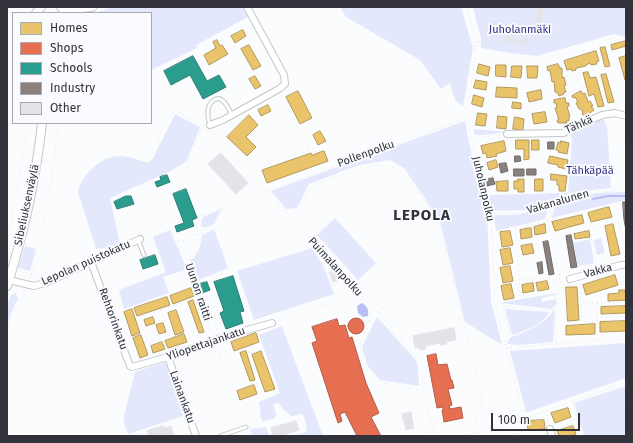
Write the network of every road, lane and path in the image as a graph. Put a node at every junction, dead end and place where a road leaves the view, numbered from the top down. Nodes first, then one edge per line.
1 (127, 7) edge
2 (203, 7) edge
3 (247, 7) edge
4 (466, 7) edge
5 (547, 7) edge
6 (567, 7) edge
7 (90, 9) edge
8 (64, 10) edge
9 (113, 12) edge
10 (548, 16) junction
11 (477, 42) junction
12 (561, 65) dead end
13 (152, 67) edge
14 (596, 70) dead end
15 (575, 74) junction
16 (566, 76) junction
17 (626, 82) edge
18 (617, 84) dead end
19 (582, 87) junction
20 (569, 92) junction
21 (152, 98) edge
22 (467, 108) junction
23 (174, 110) junction
24 (277, 112) dead end
25 (232, 115) junction
26 (467, 117) junction
27 (602, 118) junction
28 (625, 119) edge
29 (27, 124) edge
30 (42, 124) edge
31 (58, 124) edge
32 (210, 125) joint
33 (581, 125) junction
34 (202, 126) junction
35 (263, 126) dead end
36 (563, 133) junction
37 (507, 134) joint
38 (625, 137) edge
39 (575, 139) junction
40 (472, 140) junction
41 (158, 142) junction
42 (626, 144) edge
43 (147, 164) junction
44 (587, 164) junction
45 (626, 190) edge
46 (266, 191) junction
47 (606, 191) junction
48 (569, 198) junction
49 (556, 201) junction
50 (223, 207) junction
51 (127, 213) dead end
52 (490, 213) junction
53 (289, 216) junction
54 (195, 219) dead end
55 (548, 221) junction
56 (179, 222) dead end
57 (197, 223) junction
58 (174, 224) dead end
59 (169, 226) dead end
60 (590, 229) junction
61 (198, 234) junction
62 (562, 236) dead end
63 (139, 240) joint
64 (179, 242) junction
65 (7, 244) edge
66 (25, 244) dead end
67 (106, 248) dead end
68 (38, 249) junction
69 (626, 252) edge
70 (144, 255) dead end
71 (390, 259) dead end
72 (187, 260) junction
73 (543, 261) dead end
74 (91, 262) junction
75 (518, 265) junction
76 (626, 265) edge
77 (12, 269) junction
78 (598, 271) junction
79 (31, 274) junction
80 (47, 275) dead end
81 (546, 278) dead end
82 (570, 279) joint
83 (519, 280) junction
84 (8, 283) edge
85 (580, 284) dead end
86 (27, 285) junction
87 (563, 285) junction
88 (359, 294) junction
89 (212, 295) dead end
90 (199, 296) junction
91 (519, 296) dead end
92 (181, 302) junction
93 (626, 302) edge
94 (597, 303) junction
95 (581, 304) junction
96 (182, 306) dead end
97 (495, 306) junction
98 (502, 306) junction
99 (557, 306) junction
100 (373, 309) junction
101 (161, 310) junction
102 (220, 310) dead end
103 (553, 311) junction
104 (217, 312) junction
105 (376, 313) junction
106 (212, 314) junction
107 (206, 316) junction
108 (626, 316) edge
109 (597, 318) junction
110 (597, 321) junction
111 (464, 322) junction
112 (272, 323) joint
113 (7, 331) edge
114 (220, 338) junction
115 (510, 338) junction
116 (626, 339) edge
117 (598, 341) junction
118 (505, 342) junction
119 (556, 344) junction
120 (506, 348) junction
121 (168, 357) junction
122 (139, 366) junction
123 (626, 382) edge
124 (423, 390) junction
125 (572, 401) junction
126 (546, 411) junction
127 (520, 418) junction
128 (160, 422) dead end
129 (161, 427) dead end
130 (246, 427) joint
131 (433, 427) junction
132 (550, 429) joint
133 (478, 432) junction
134 (139, 436) edge
135 (196, 436) edge
136 (220, 436) edge
137 (428, 436) edge
138 (438, 436) edge
139 (467, 436) edge
140 (519, 436) edge
141 (552, 436) edge
142 (582, 436) edge

1 - 9 path
2 - 13 path
3 - 25 street
4 - 11 path, Juholanpolku
5 - 10 path
6 - 10 path
7 - 8 street
10 - 11 path
11 - 22 path, Juholanpolku
11 - 22 path
12 - 16 path
14 - 15 path
15 - 16 path
15 - 19 path
16 - 20 path
17 - 18 path
19 - 20 path
19 - 27 path
20 - 33 path
21 - 23 path, Puimalanpolku
22 - 26 path, Juholanpolku
23 - 34 path, Puimalanpolku
23 - 41 path
24 - 35 path
25 - 32 street
25 - 32 lane
26 - 40 path, Juholanpolku
26 - 46 path, Pollenpolku
27 - 28 street, Tähkä
27 - 33 street, Tähkä
27 - 39 path
28 - 38 path
29 - 65 path
30 - 77 main road, Sibeliuksenväylä
31 - 68 path
33 - 36 street, Tähkä
34 - 46 path, Puimalanpolku
34 - 51 path
36 - 37 street, Tähkä
36 - 39 path
37 - 40 path
38 - 42 path
39 - 44 path
40 - 52 path, Juholanpolku
41 - 43 path
41 - 43 path
43 - 67 path
44 - 47 path
44 - 48 path
45 - 47 path, Vakanalunen
46 - 50 path, Pollenpolku
46 - 53 path, Puimalanpolku
47 - 48 path, Vakanalunen
48 - 49 path, Vakanalunen
49 - 52 path, Vakanalunen
49 - 55 path
50 - 57 path, Pollenpolku
50 - 61 path
52 - 97 path, Juholanpolku
53 - 88 path, Puimalanpolku
53 - 111 path
54 - 57 path
55 - 75 path
55 - 87 path
56 - 58 path
57 - 61 path
59 - 64 path, Uunon raitti
60 - 62 path
60 - 69 path
60 - 78 path
61 - 64 path
61 - 72 path
63 - 70 lane
63 - 74 street, Lepolan puistokatu
64 - 72 path, Uunon raitti
66 - 68 path
68 - 79 path
71 - 88 path
72 - 90 path, Uunon raitti
73 - 75 path
74 - 86 street, Lepolan puistokatu
74 - 122 street, Rehtorinkatu
75 - 83 path
76 - 78 street, Vakka
77 - 79 path
77 - 84 main road, Sibeliuksenväylä
78 - 82 street, Vakka
79 - 80 path
79 - 86 path
81 - 83 path
82 - 87 path
83 - 91 path
84 - 86 street, Lepolan puistokatu
85 - 95 path
86 - 113 path
87 - 99 path
88 - 100 path, Puimalanpolku
88 - 112 path
89 - 104 path
90 - 92 path
90 - 107 path, Uunon raitti
92 - 96 path
92 - 101 path
93 - 94 path
94 - 95 path
94 - 109 path
95 - 110 path
97 - 98 path
97 - 118 path, Juholanpolku
98 - 103 path
98 - 115 path
99 - 103 path
99 - 119 path
100 - 105 path, Puimalanpolku
100 - 124 path
101 - 101 path
102 - 104 path
103 - 115 path
104 - 106 path
104 - 114 path
105 - 111 path
105 - 124 path, Puimalanpolku
106 - 107 path
106 - 114 path
107 - 114 path, Uunon raitti
108 - 109 path
109 - 110 path
110 - 117 path
111 - 133 path
112 - 114 street, Yliopettajankatu
114 - 121 street, Yliopettajankatu
114 - 130 path, Uunon raitti
115 - 118 path
116 - 117 path
117 - 119 path
118 - 120 path, Juholanpolku
119 - 120 path
120 - 127 path, Juholanpolku
121 - 122 street, Yliopettajankatu
121 - 135 street, Lainankatu
122 - 134 path
123 - 125 path
124 - 131 path, Puimalanpolku
125 - 126 path
125 - 142 path
126 - 127 path
126 - 132 path
127 - 133 path
127 - 140 path, Juholanpolku
128 - 129 path
130 - 136 lane
131 - 137 path
131 - 138 path, Puimalanpolku
132 - 141 street
133 - 139 path

